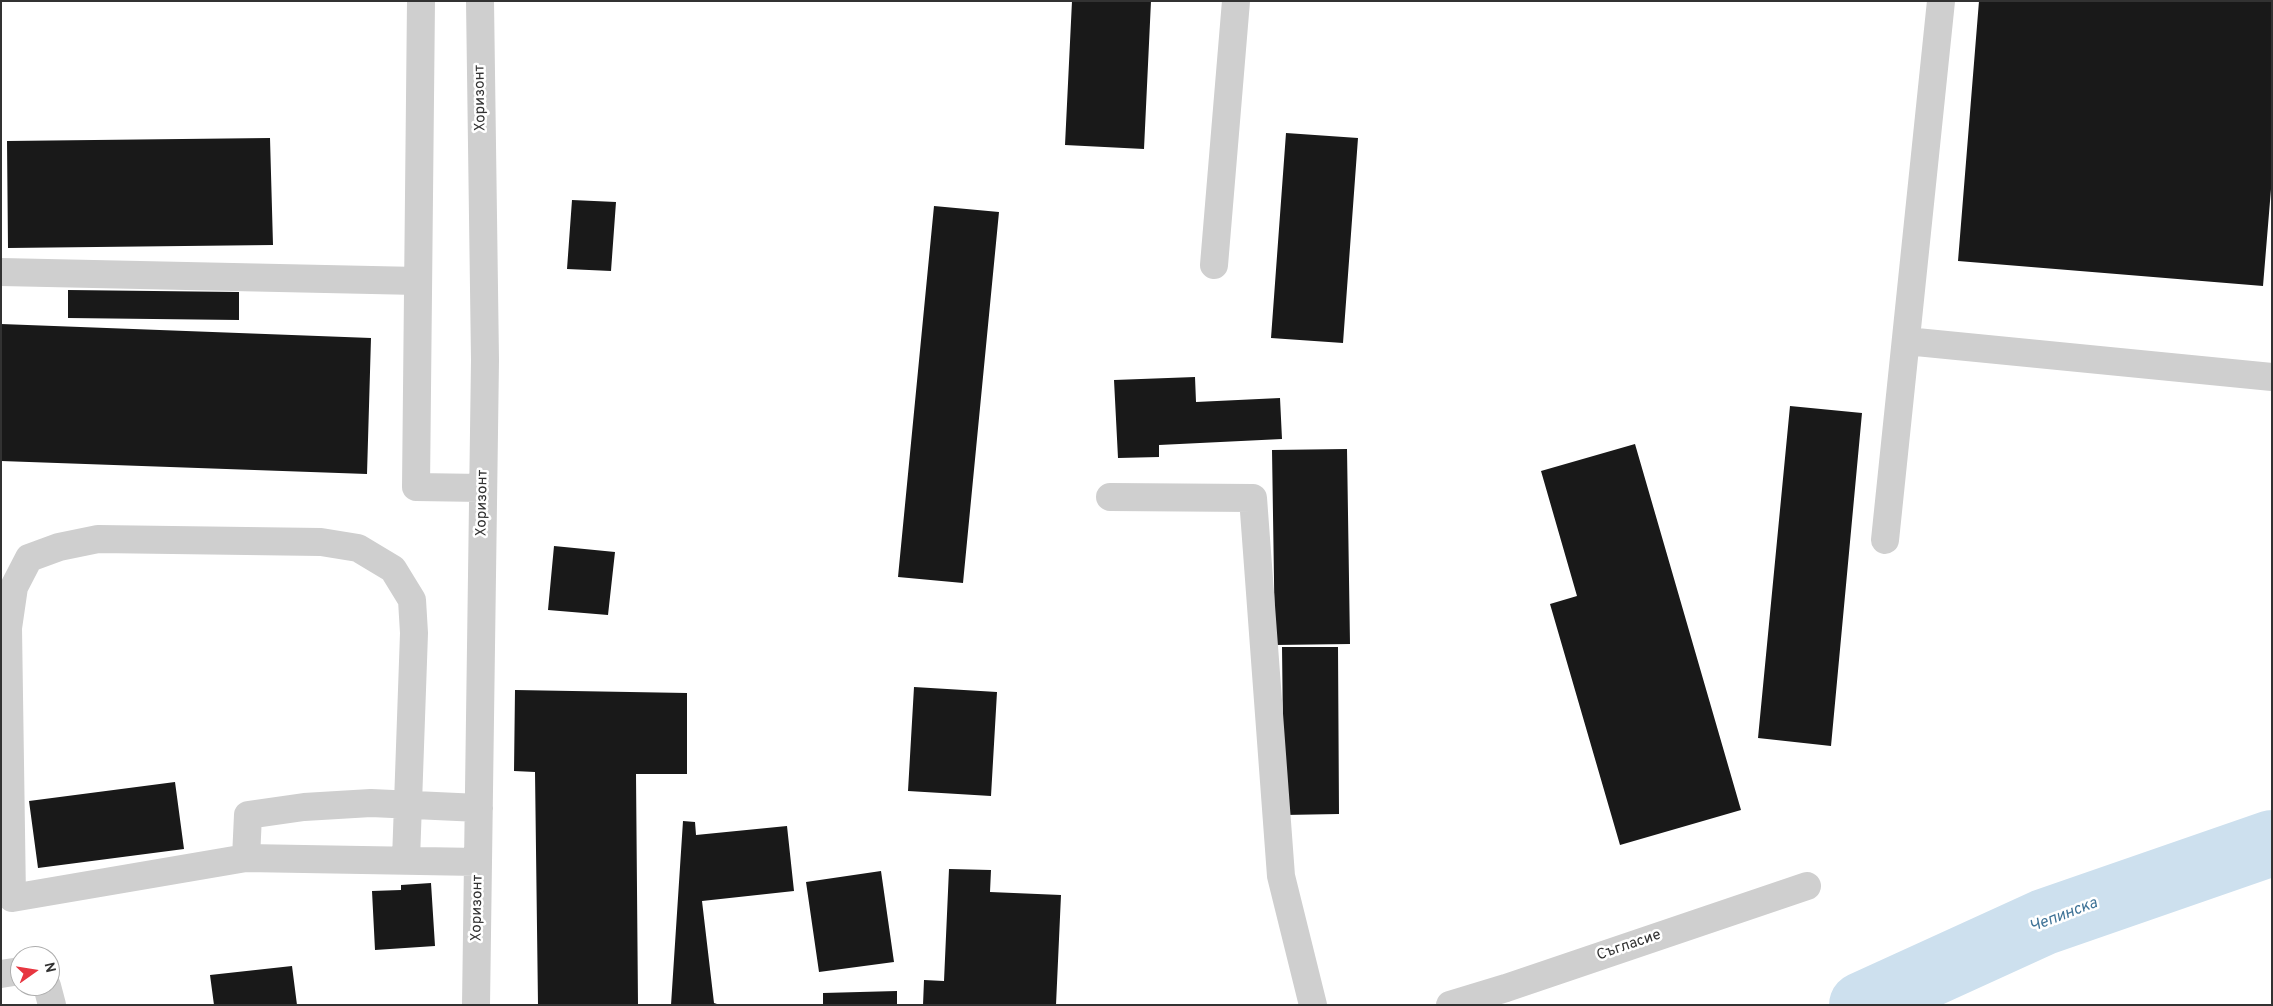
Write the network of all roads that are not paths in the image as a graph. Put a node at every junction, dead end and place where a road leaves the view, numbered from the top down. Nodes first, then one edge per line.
1 (421, 1) edge
2 (480, 1) edge
3 (1236, 1) edge
4 (1942, 1) edge
5 (1214, 266) dead end
6 (1, 272) edge
7 (418, 281) junction
8 (1906, 341) junction
9 (2272, 377) edge
10 (484, 488) junction
11 (1110, 497) dead end
12 (1885, 540) dead end
13 (408, 805) junction
14 (479, 808) junction
15 (246, 858) junction
16 (406, 860) junction
17 (478, 862) junction
18 (1807, 886) dead end
19 (476, 1005) edge
20 (1313, 1005) edge
21 (1450, 1005) edge

1 - 7 street
2 - 10 street, Хоризонт
3 - 5 street
4 - 8 street
6 - 7 street
7 - 10 street
8 - 9 street
8 - 12 street
10 - 14 street, Хоризонт
11 - 20 street
13 - 14 street
13 - 15 street
13 - 15 street
13 - 16 street
14 - 17 street, Хоризонт
15 - 16 street
16 - 17 street
17 - 19 street, Хоризонт
18 - 21 street, Съгласие

